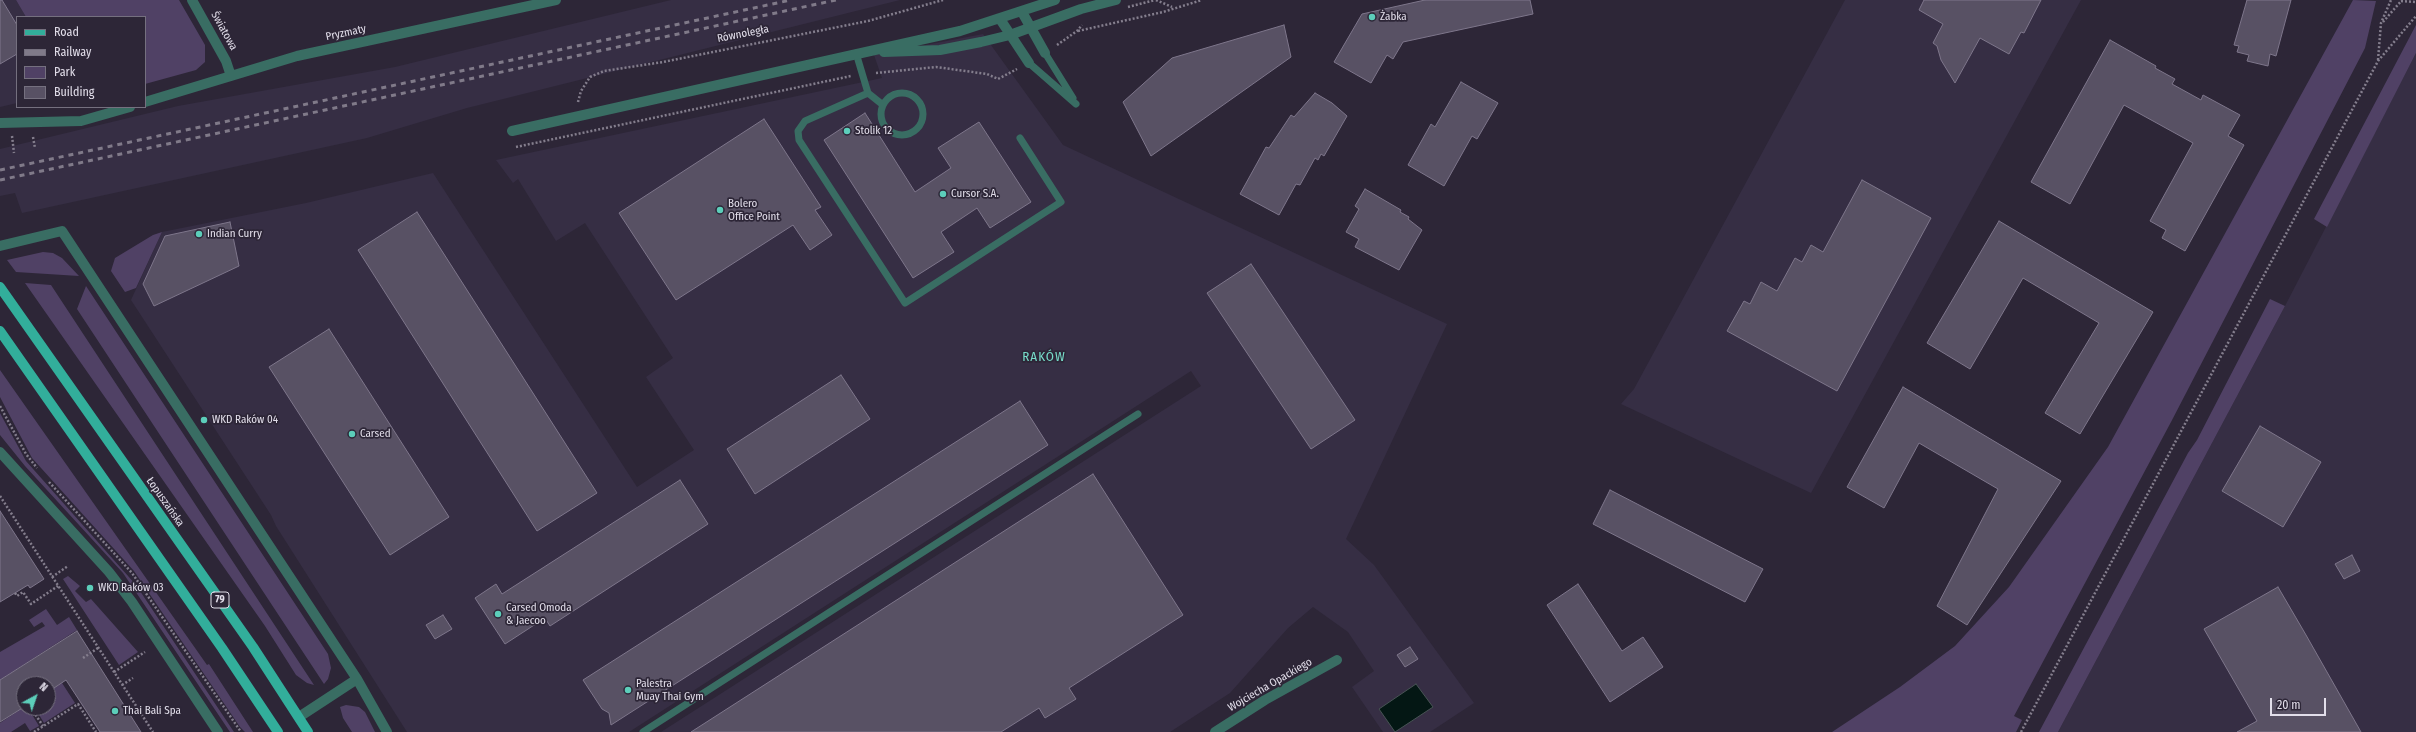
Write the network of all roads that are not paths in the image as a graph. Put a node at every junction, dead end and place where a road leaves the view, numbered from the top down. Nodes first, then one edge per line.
1 (192, 0) edge
2 (556, 0) edge
3 (1055, 0) edge
4 (1116, 0) edge
5 (541, 2) edge
6 (1022, 12) junction
7 (1000, 19) junction
8 (1031, 26) junction
9 (1010, 35) junction
10 (856, 53) junction
11 (1046, 53) joint
12 (1029, 63) joint
13 (231, 76) junction
14 (868, 94) junction
15 (146, 102) edge
16 (883, 104) junction
17 (126, 108) edge
18 (0, 123) edge
19 (512, 131) dead end
20 (1020, 138) dead end
21 (0, 246) edge
22 (0, 287) edge
23 (0, 331) edge
24 (1138, 414) dead end
25 (0, 452) edge
26 (1337, 660) dead end
27 (357, 679) junction
28 (299, 717) junction
29 (218, 732) edge
30 (278, 732) edge
31 (308, 732) edge
32 (387, 732) edge
33 (643, 732) edge
34 (1215, 732) edge

1 - 13 street, Światowa
2 - 5 street, Pryzmaty
3 - 6 street
4 - 8 street
5 - 13 street, Pryzmaty
6 - 7 street
6 - 8 street
7 - 9 street
7 - 10 street
8 - 9 street
8 - 11 street
9 - 10 street
9 - 12 street
10 - 14 lane
10 - 19 street
11 - 12 lane
13 - 15 street, Pryzmaty
14 - 16 lane
14 - 20 lane
16 - 16 lane
17 - 18 street
21 - 27 street
22 - 28 main road, Łopuszańska / 79
23 - 30 main road, 79
24 - 33 lane
25 - 29 street
26 - 34 street, Wojciecha Opackiego
27 - 28 street
27 - 32 street
28 - 31 main road, Łopuszańska / 79

